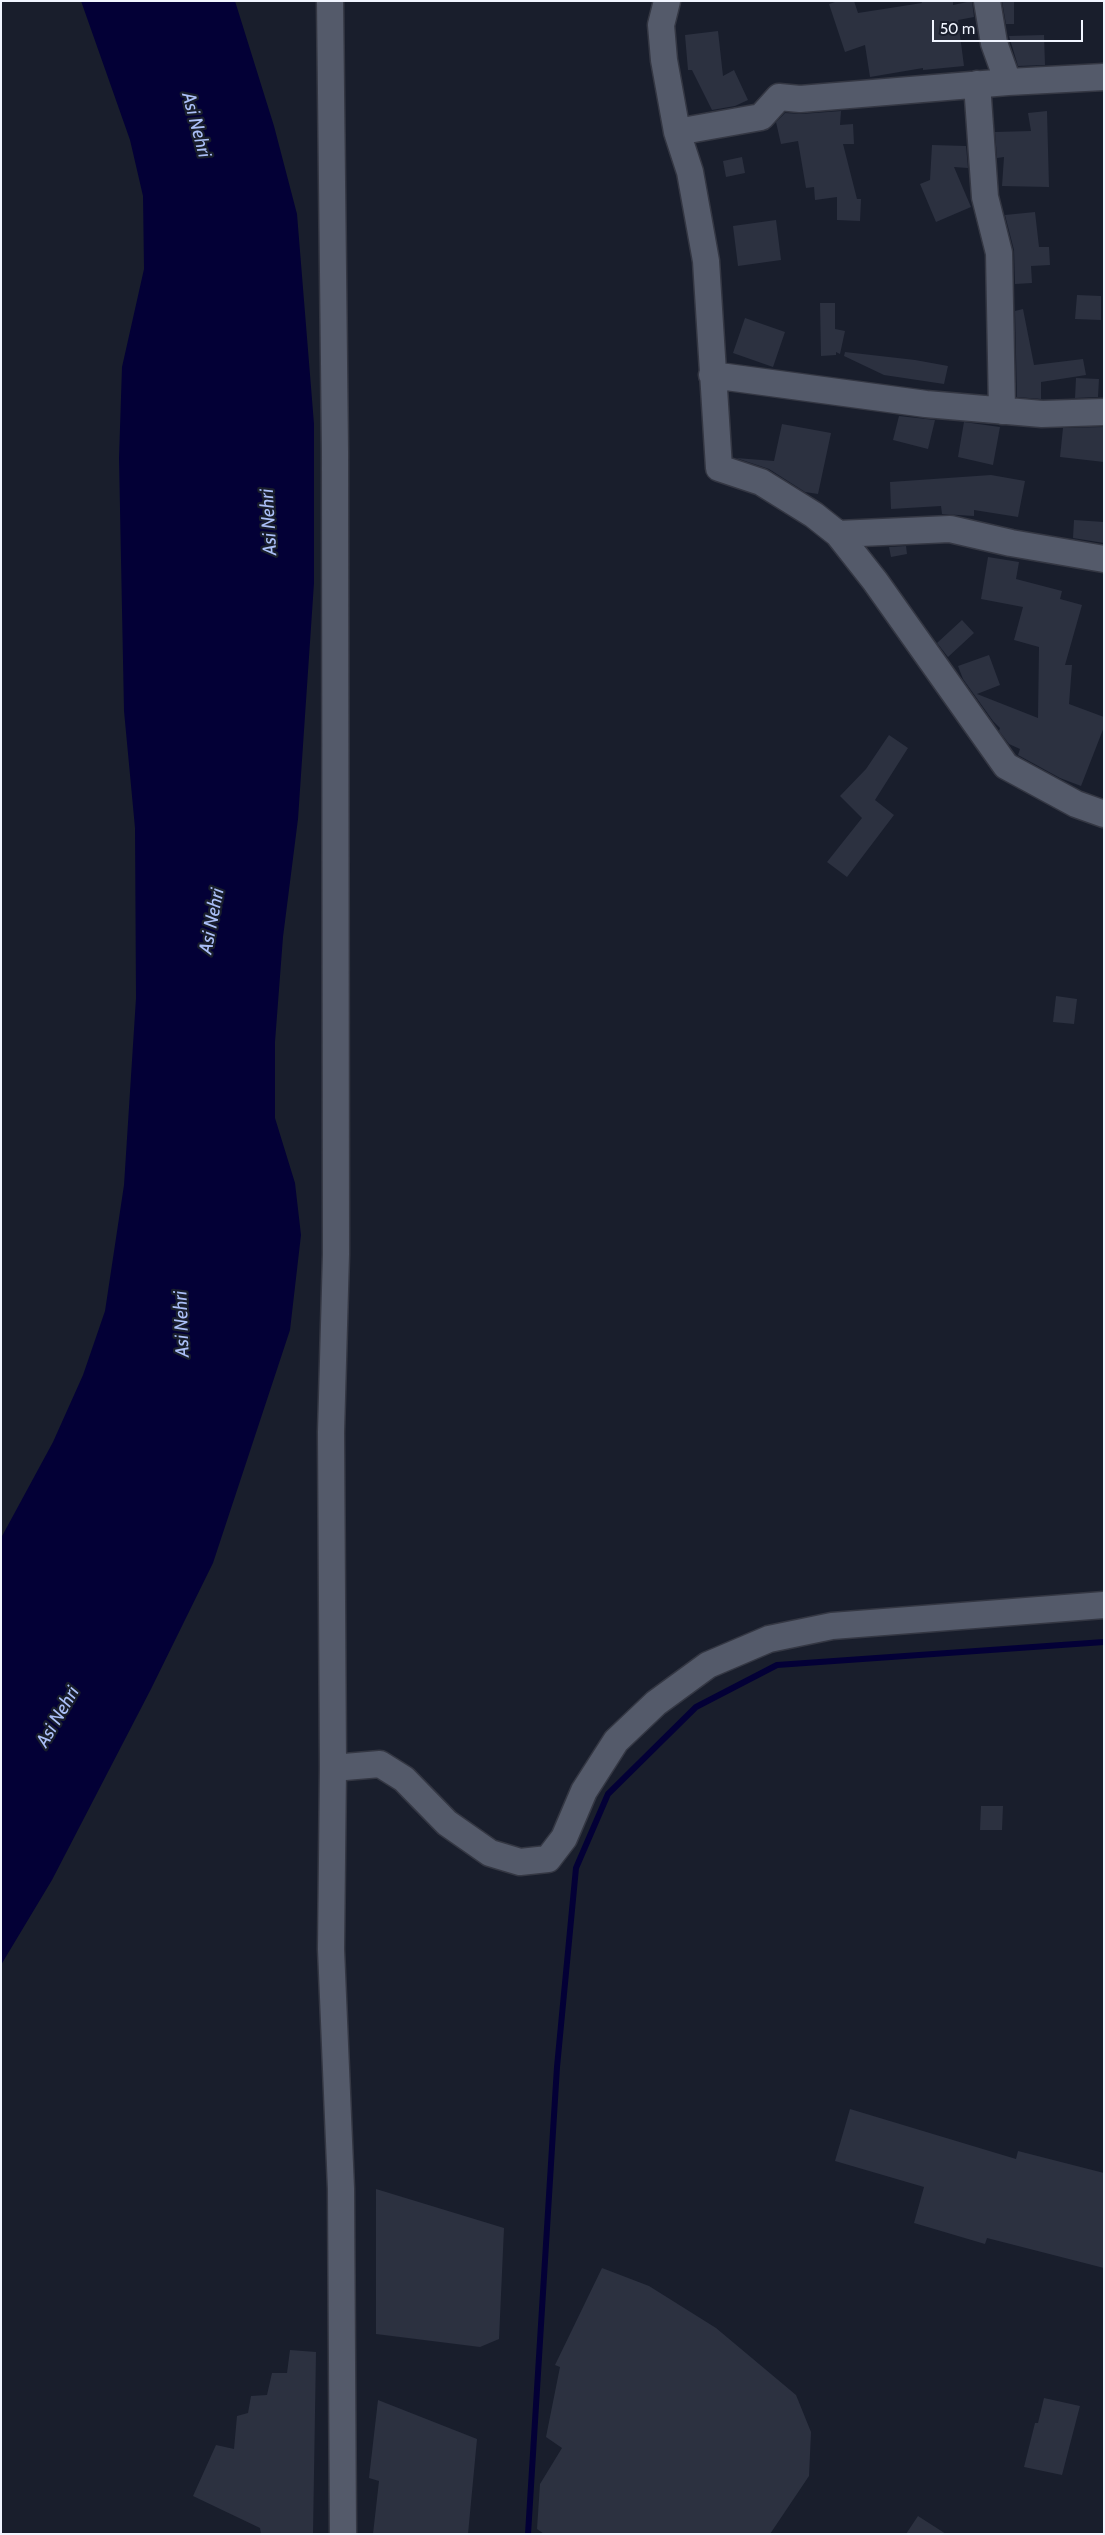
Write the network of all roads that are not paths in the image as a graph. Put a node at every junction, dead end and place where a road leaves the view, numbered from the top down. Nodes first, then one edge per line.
1 (330, 1) edge
2 (667, 1) edge
3 (987, 1) edge
4 (1104, 77) edge
5 (1008, 82) junction
6 (977, 84) junction
7 (677, 132) junction
8 (712, 375) junction
9 (1002, 411) junction
10 (1104, 412) edge
11 (838, 534) junction
12 (1104, 559) edge
13 (1104, 814) edge
14 (1104, 1605) edge
15 (333, 1768) junction
16 (343, 2534) edge

1 - 15 street
2 - 7 street
3 - 5 street
4 - 5 street
5 - 6 street
6 - 7 street
6 - 9 street
7 - 8 street
8 - 9 street
8 - 11 street
9 - 10 street
11 - 12 street
11 - 13 street
14 - 15 street
15 - 16 street

